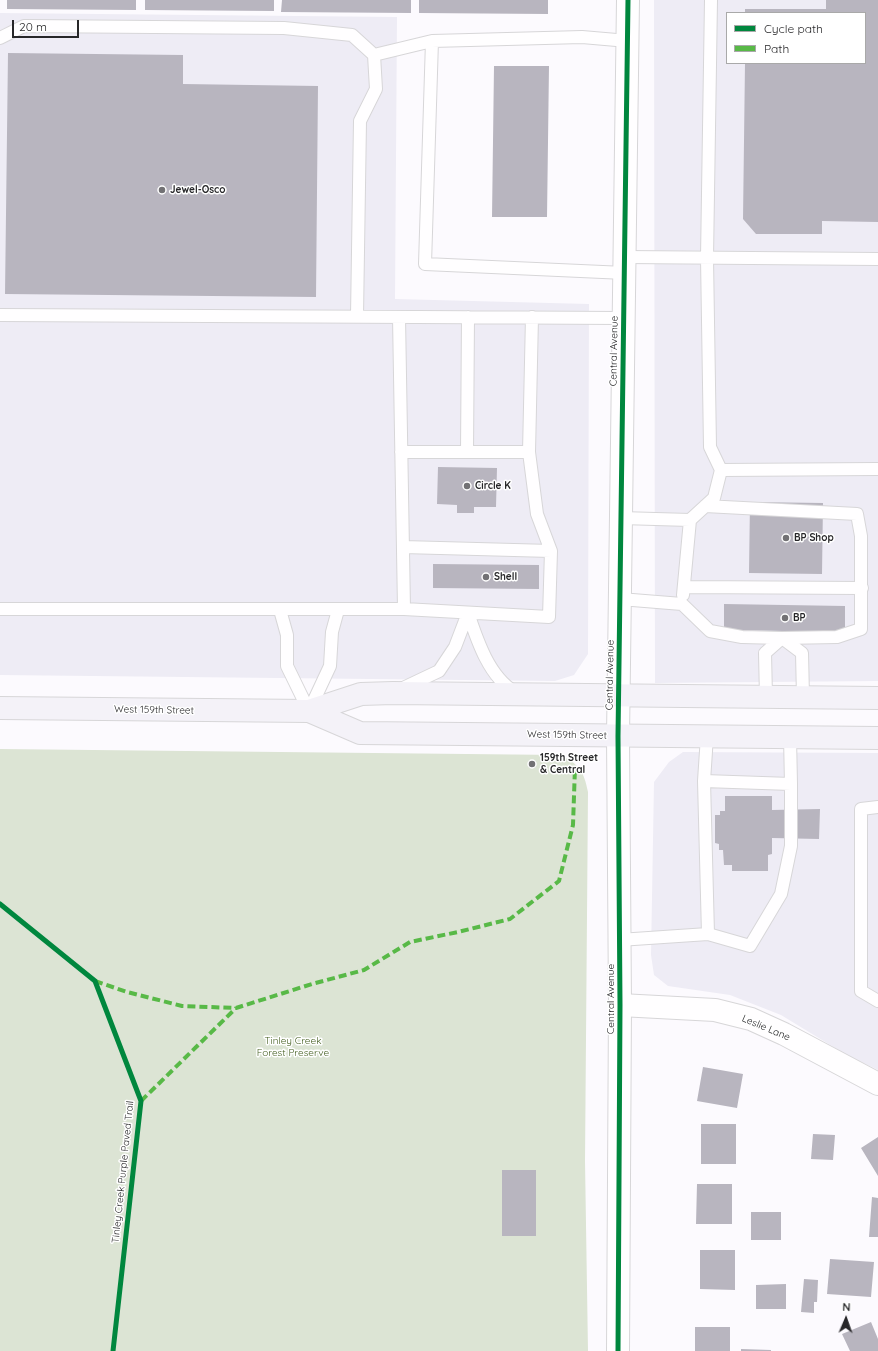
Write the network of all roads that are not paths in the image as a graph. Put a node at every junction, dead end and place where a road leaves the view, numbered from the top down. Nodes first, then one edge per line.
1 (628, 0) edge
2 (710, 0) edge
3 (0, 38) edge
4 (432, 40) junction
5 (628, 41) junction
6 (374, 55) junction
7 (707, 258) junction
8 (878, 259) edge
9 (625, 265) junction
10 (0, 315) edge
11 (357, 316) junction
12 (398, 317) junction
13 (468, 317) junction
14 (532, 317) junction
15 (624, 318) junction
16 (401, 452) junction
17 (468, 452) junction
18 (529, 452) junction
19 (878, 469) edge
20 (721, 470) junction
21 (705, 506) junction
22 (621, 518) junction
23 (690, 520) junction
24 (403, 547) junction
25 (551, 551) junction
26 (684, 587) junction
27 (862, 588) junction
28 (620, 599) junction
29 (682, 604) junction
30 (0, 609) edge
31 (404, 609) junction
32 (280, 610) junction
33 (338, 610) junction
34 (468, 613) junction
35 (782, 638) junction
36 (393, 693) junction
37 (520, 694) junction
38 (619, 696) junction
39 (766, 697) junction
40 (803, 697) junction
41 (878, 698) edge
42 (0, 708) edge
43 (308, 711) junction
44 (618, 736) junction
45 (707, 736) junction
46 (790, 737) junction
47 (878, 738) edge
48 (704, 782) junction
49 (790, 784) junction
50 (878, 807) edge
51 (708, 934) junction
52 (619, 940) junction
53 (878, 1001) edge
54 (620, 1005) junction
55 (878, 1084) edge
56 (618, 1351) edge

1 - 5 street, Central Avenue
2 - 7 lane
3 - 6 lane
4 - 5 lane
4 - 6 lane
4 - 9 lane
5 - 9 street, Central Avenue
6 - 11 lane
7 - 8 lane
7 - 9 lane
7 - 20 lane
9 - 15 street, Central Avenue
10 - 11 lane
11 - 12 lane
12 - 13 lane
12 - 16 lane
13 - 14 lane
13 - 17 lane
14 - 15 lane
14 - 18 lane
15 - 22 street, Central Avenue
16 - 17 lane
16 - 24 lane
17 - 18 lane
18 - 25 lane
19 - 20 lane
20 - 21 lane
21 - 23 lane
21 - 27 lane
22 - 23 lane
22 - 28 street, Central Avenue
23 - 26 lane
24 - 25 lane
24 - 31 lane
25 - 34 lane
26 - 27 lane
26 - 29 lane
27 - 35 lane
28 - 29 lane
28 - 38 street, Central Avenue
29 - 35 lane
30 - 32 lane
31 - 33 lane
31 - 34 lane
32 - 33 lane
32 - 43 lane
33 - 43 lane
34 - 36 lane
34 - 37 lane
35 - 39 lane
35 - 40 lane
36 - 37 main road, West 159th Street
36 - 43 main road, West 159th Street
37 - 38 main road, West 159th Street
38 - 39 main road, West 159th Street
38 - 44 street, Central Avenue
39 - 40 main road, West 159th Street
40 - 41 main road, West 159th Street
42 - 43 main road, West 159th Street
43 - 44 main road, West 159th Street
44 - 45 main road, West 159th Street
44 - 52 street, Central Avenue
45 - 46 main road, West 159th Street
45 - 48 lane
46 - 47 main road, West 159th Street
46 - 49 lane
48 - 49 lane
48 - 51 lane
49 - 51 lane
50 - 53 lane
51 - 52 lane
52 - 54 street, Central Avenue
54 - 55 street, Leslie Lane
54 - 56 street, Central Avenue

